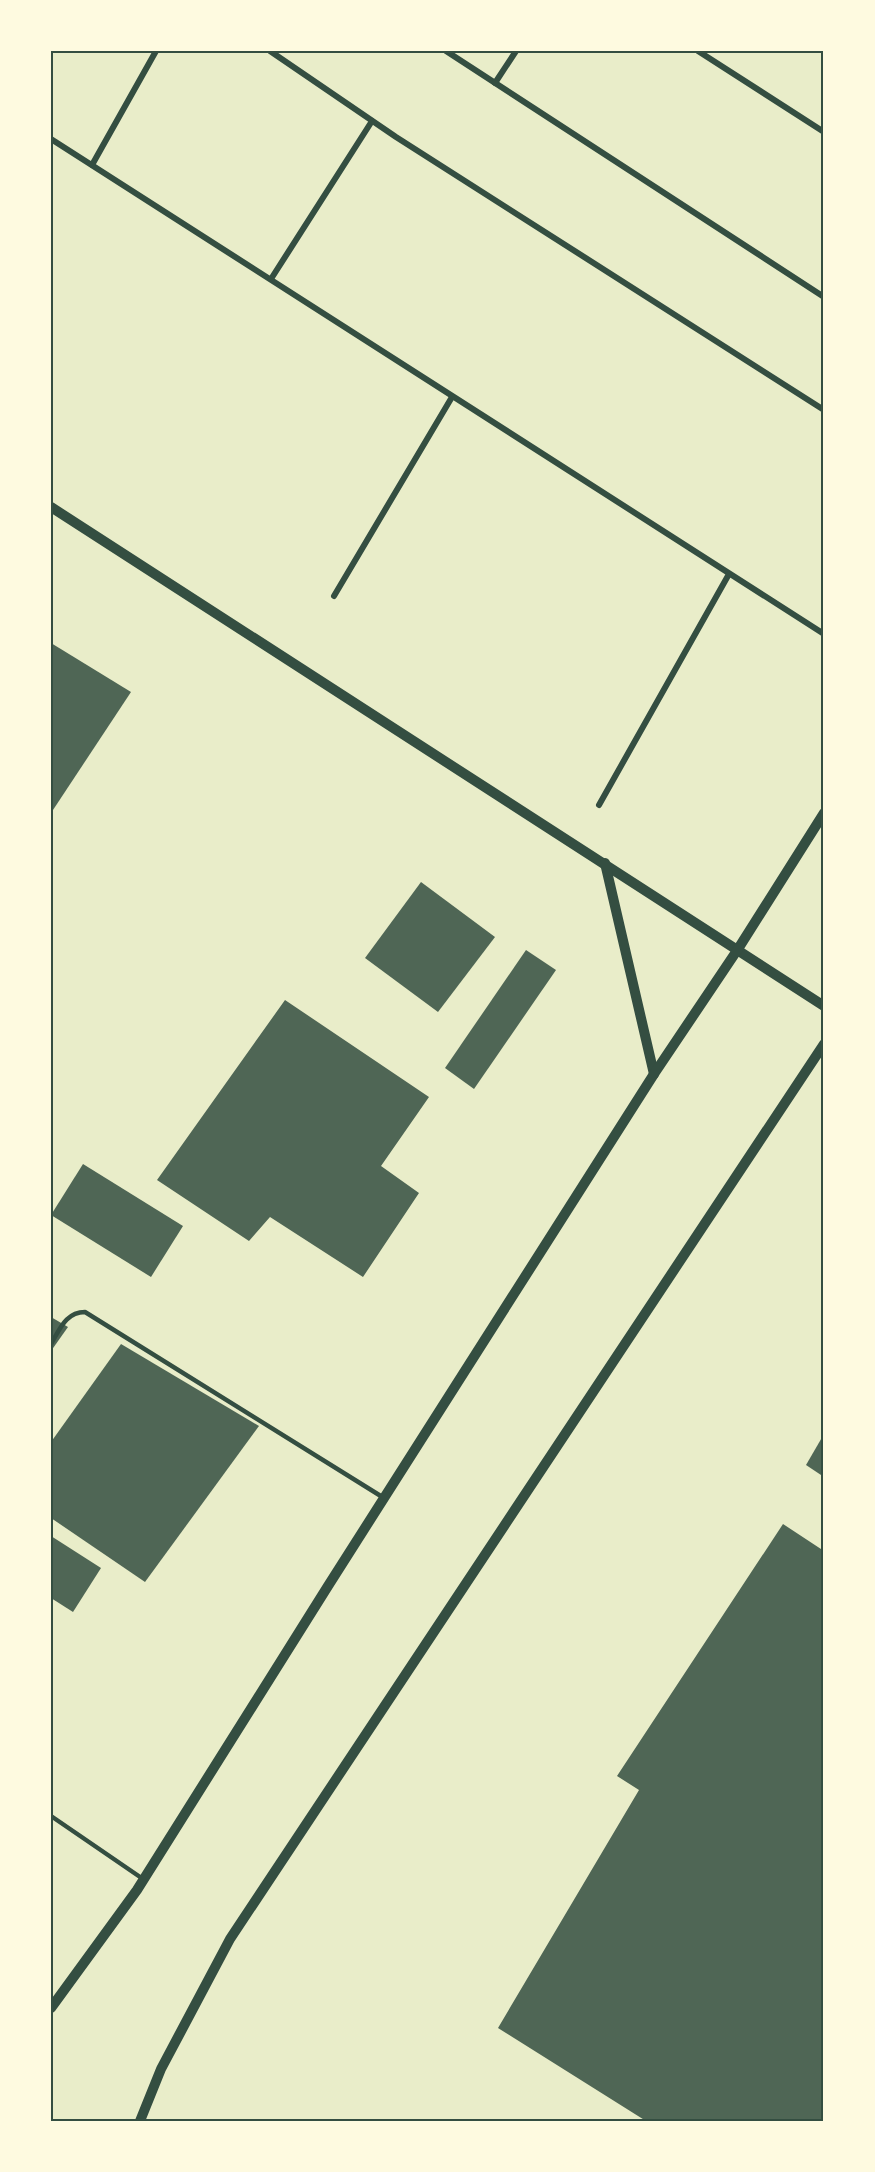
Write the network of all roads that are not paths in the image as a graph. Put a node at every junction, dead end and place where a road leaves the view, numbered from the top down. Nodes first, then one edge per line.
1 (156, 51) edge
2 (270, 51) edge
3 (446, 51) edge
4 (516, 51) edge
5 (698, 51) edge
6 (495, 83) junction
7 (372, 121) junction
8 (824, 132) edge
9 (51, 139) edge
10 (92, 165) junction
11 (271, 279) junction
12 (824, 297) edge
13 (452, 396) junction
14 (824, 410) edge
15 (51, 507) edge
16 (729, 574) junction
17 (334, 596) dead end
18 (824, 634) edge
19 (599, 805) dead end
20 (824, 813) edge
21 (605, 864) junction
22 (738, 950) junction
23 (824, 1006) edge
24 (824, 1044) edge
25 (654, 1074) junction
26 (51, 1344) edge
27 (384, 1498) junction
28 (51, 1816) edge
29 (143, 1880) junction
30 (51, 2008) edge
31 (141, 2121) edge

1 - 10 street
2 - 7 street
3 - 6 street
4 - 6 street
5 - 8 street
6 - 12 street
7 - 11 street
7 - 14 street
9 - 10 street
10 - 11 street
11 - 13 street
13 - 16 street
13 - 17 street
15 - 21 street
16 - 18 street
16 - 19 street
20 - 22 street
21 - 22 street
21 - 25 street
22 - 23 street
22 - 25 street
24 - 31 street
25 - 27 street
26 - 27 lane
27 - 29 street
28 - 29 lane
29 - 30 street

